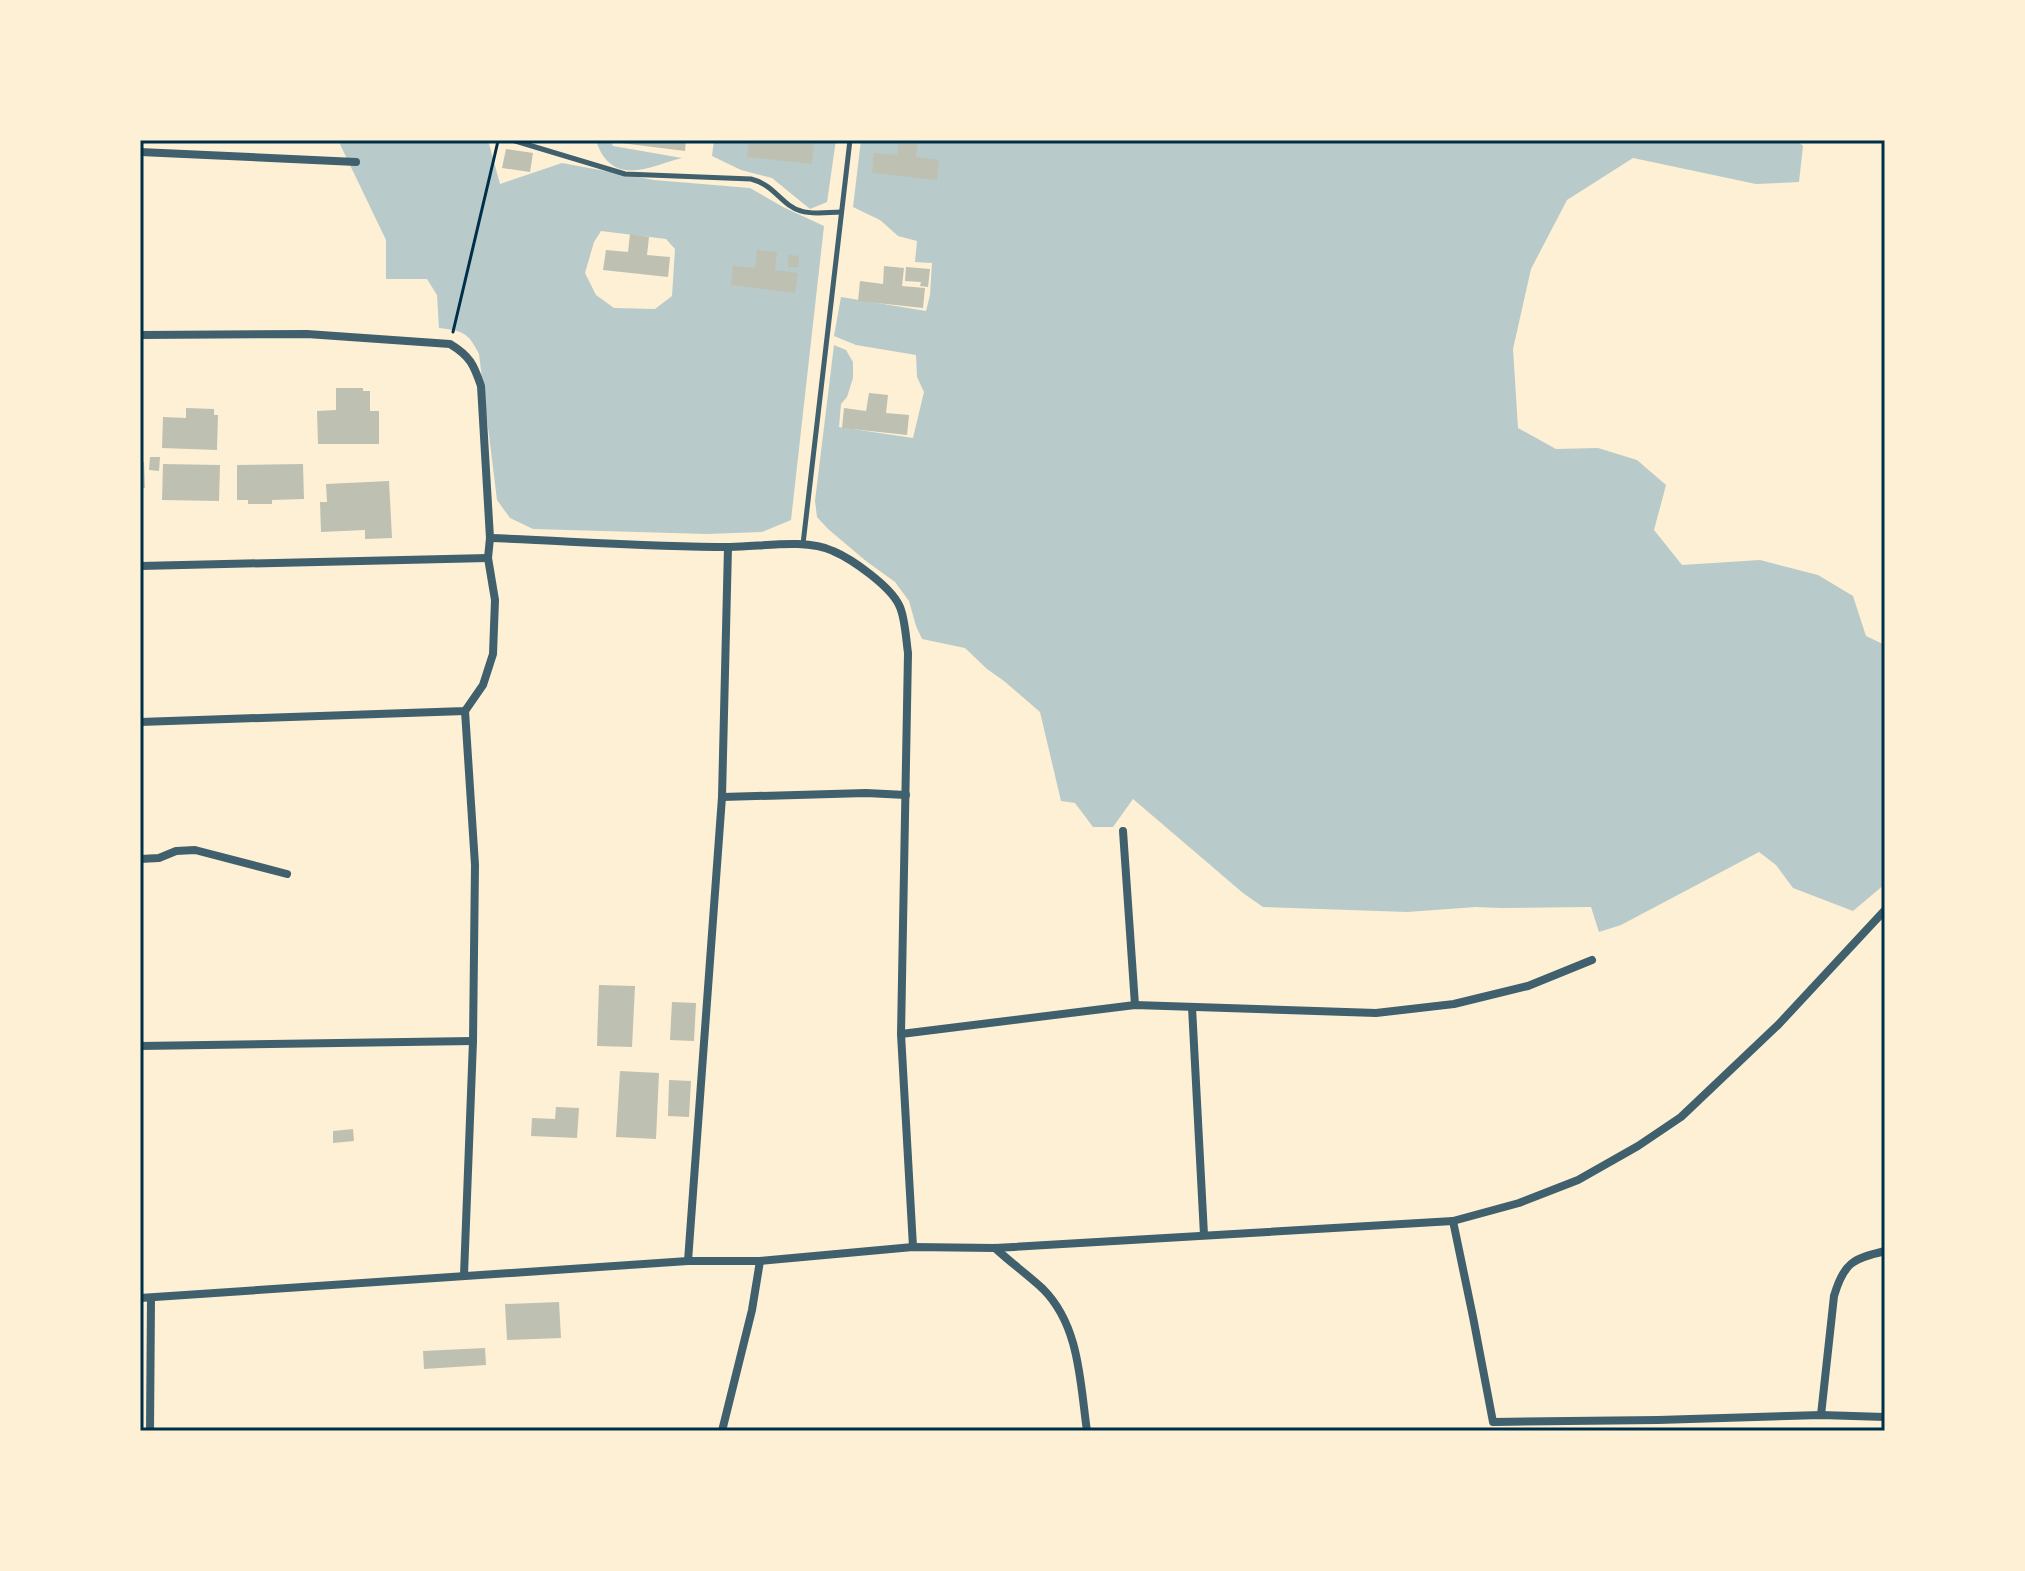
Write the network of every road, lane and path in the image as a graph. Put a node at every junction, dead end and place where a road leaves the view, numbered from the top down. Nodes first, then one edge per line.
1 (502, 140) edge
2 (512, 140) edge
3 (850, 140) edge
4 (140, 152) edge
5 (356, 162) dead end
6 (841, 212) junction
7 (140, 335) edge
8 (450, 344) junction
9 (490, 538) junction
10 (803, 545) junction
11 (728, 547) junction
12 (488, 558) junction
13 (140, 566) edge
14 (465, 711) junction
15 (140, 722) edge
16 (906, 795) junction
17 (722, 797) junction
18 (1123, 831) dead end
19 (140, 859) edge
20 (287, 874) dead end
21 (1885, 910) edge
22 (1592, 960) dead end
23 (1135, 1005) junction
24 (1192, 1007) junction
25 (901, 1034) junction
26 (473, 1041) junction
27 (140, 1046) edge
28 (1453, 1221) junction
29 (1204, 1235) junction
30 (913, 1247) junction
31 (995, 1248) junction
32 (1885, 1251) edge
33 (688, 1261) junction
34 (760, 1261) junction
35 (464, 1275) junction
36 (140, 1298) edge
37 (151, 1298) junction
38 (1821, 1415) junction
39 (1885, 1417) edge
40 (140, 1424) edge
41 (1492, 1426) edge
42 (150, 1428) edge
43 (722, 1431) edge
44 (1087, 1431) edge

1 - 8 path
2 - 6 lane
3 - 6 lane
4 - 5 street
6 - 10 lane
7 - 8 street
8 - 9 street
9 - 11 street
9 - 12 street
10 - 11 street
10 - 16 street
11 - 17 street
12 - 13 street
12 - 14 street
14 - 15 street
14 - 26 street
16 - 17 street
16 - 25 street
17 - 33 street
18 - 23 street
19 - 20 street
21 - 28 street
22 - 24 street
23 - 24 street
23 - 25 street
24 - 29 street
25 - 30 street
26 - 27 street
26 - 35 street
28 - 29 street
28 - 41 street
29 - 31 street
30 - 31 street
30 - 34 street
31 - 44 street
32 - 38 street
33 - 34 street
33 - 35 street
34 - 43 street
35 - 37 street
36 - 37 street
37 - 42 street
38 - 39 street
38 - 41 street
40 - 42 street

